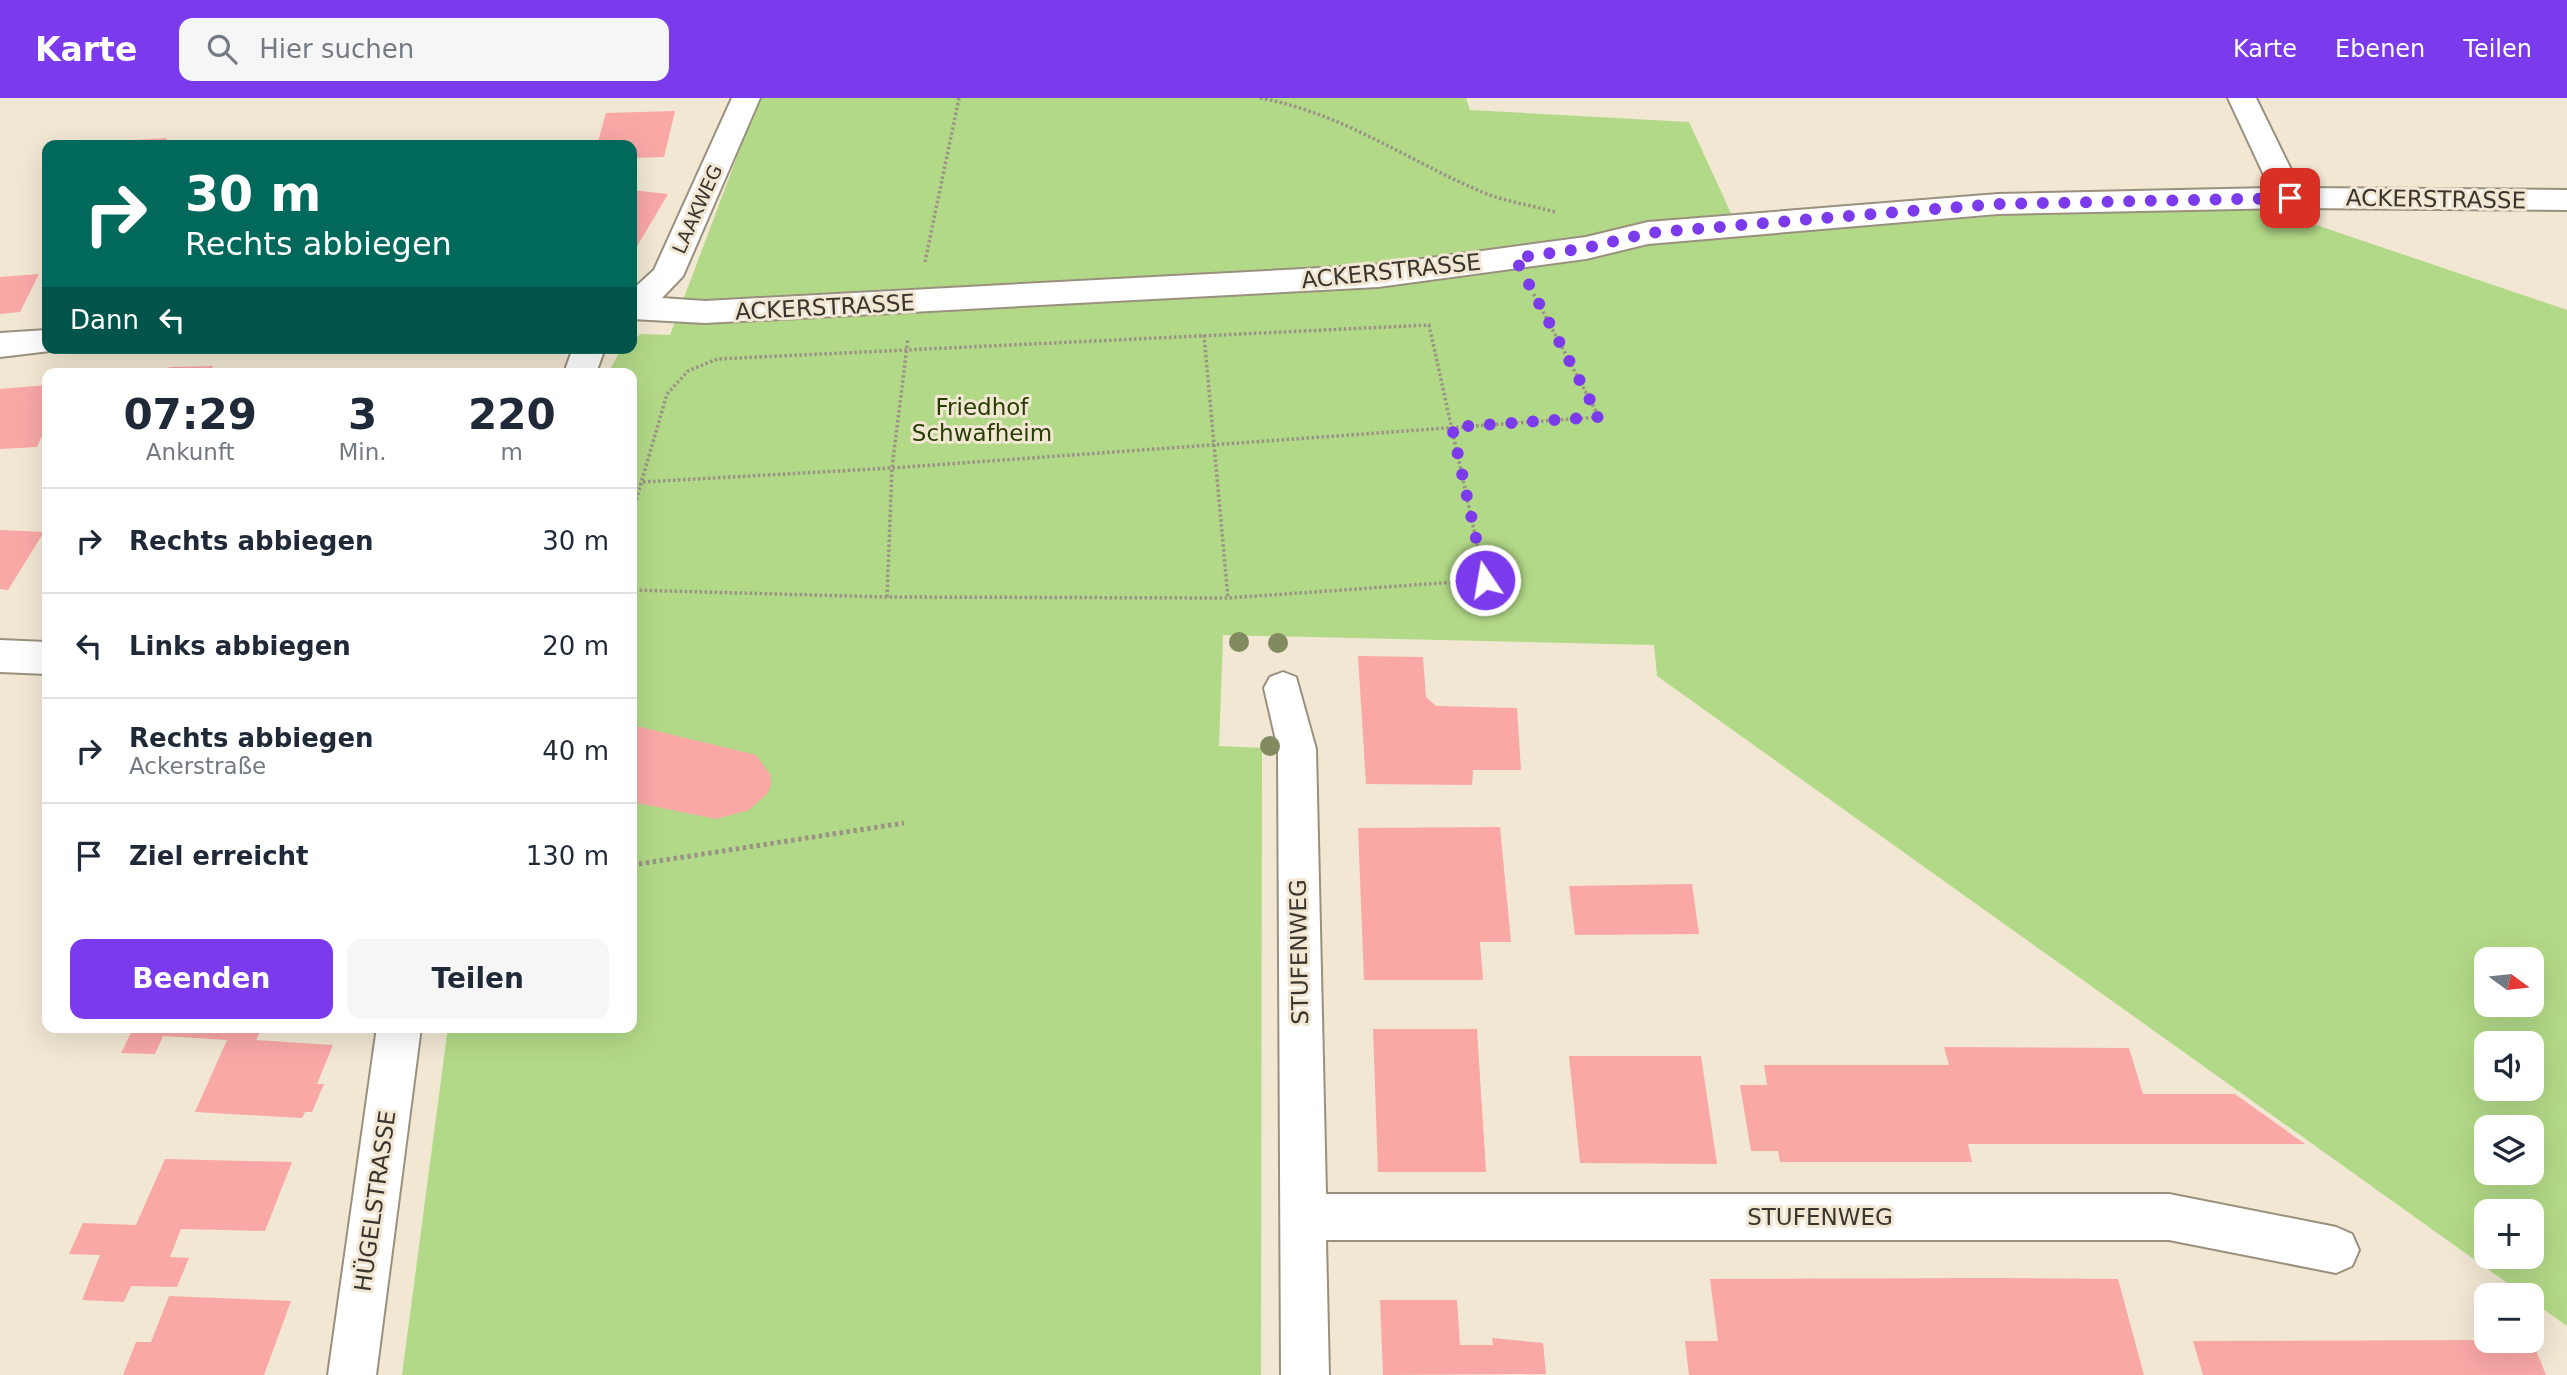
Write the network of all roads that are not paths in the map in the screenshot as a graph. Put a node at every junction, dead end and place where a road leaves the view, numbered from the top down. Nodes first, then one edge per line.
1 (746, 98) edge
2 (2242, 98) edge
3 (2290, 198) junction
4 (2567, 200) edge
5 (637, 303) edge
6 (637, 308) edge
7 (42, 342) edge
8 (0, 345) edge
9 (0, 656) edge
10 (42, 658) edge
11 (1283, 688) dead end
12 (398, 1033) edge
13 (1302, 1217) junction
14 (2336, 1250) dead end
15 (352, 1375) edge
16 (1305, 1375) edge

1 - 5 street, LAAKWEG
2 - 3 street
3 - 4 street, ACKERSTRASSE
3 - 6 street, ACKERSTRASSE
7 - 8 street
9 - 10 street
11 - 13 street, STUFENWEG
12 - 15 street, HÜGELSTRASSE
13 - 14 street, STUFENWEG
13 - 16 street, STUFENWEG

